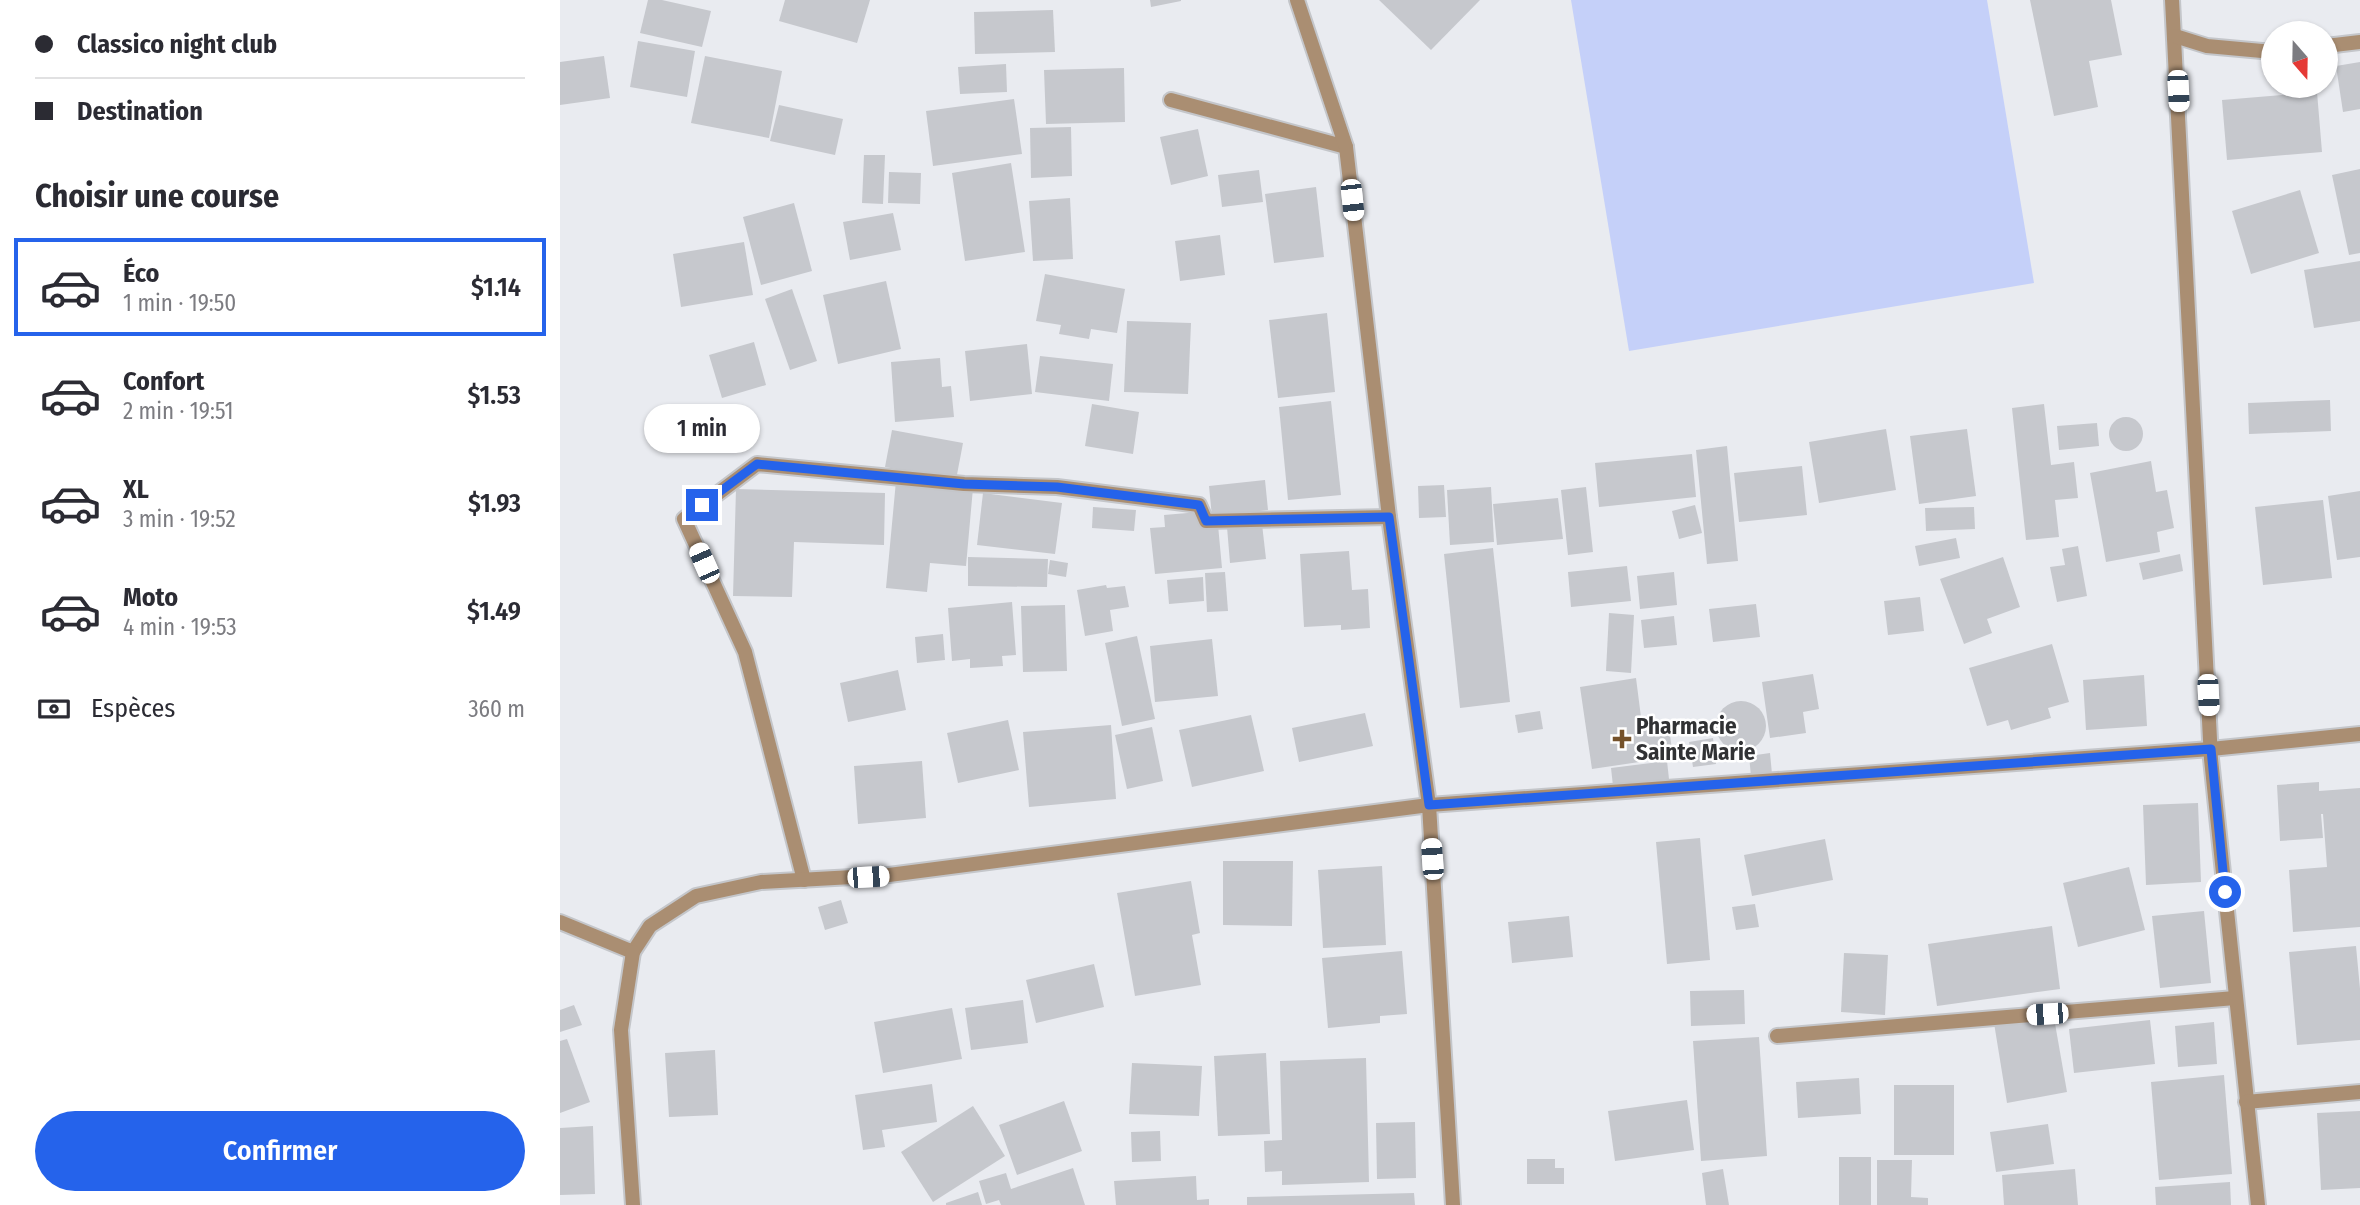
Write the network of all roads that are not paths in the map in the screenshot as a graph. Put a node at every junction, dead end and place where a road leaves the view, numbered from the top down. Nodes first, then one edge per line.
1 (1297, 0) edge
2 (2172, 0) edge
3 (2175, 36) junction
4 (2360, 42) edge
5 (2338, 45) edge
6 (2261, 51) edge
7 (1171, 100) dead end
8 (1346, 147) junction
9 (1389, 517) junction
10 (2360, 734) edge
11 (2211, 749) junction
12 (1429, 805) junction
13 (804, 880) junction
14 (560, 922) edge
15 (633, 952) junction
16 (2235, 998) junction
17 (1777, 1036) dead end
18 (2360, 1092) edge
19 (2246, 1102) junction
20 (633, 1205) edge
21 (1453, 1205) edge
22 (2258, 1205) edge

1 - 8 street
2 - 3 street
3 - 6 street
3 - 11 street
4 - 5 street
7 - 8 street
8 - 9 street
9 - 12 street
9 - 13 street
10 - 11 street
11 - 12 street
11 - 16 street
12 - 13 street
12 - 21 street
13 - 15 street
14 - 15 street
15 - 20 street
16 - 17 street
16 - 19 street
18 - 19 street
19 - 22 street

